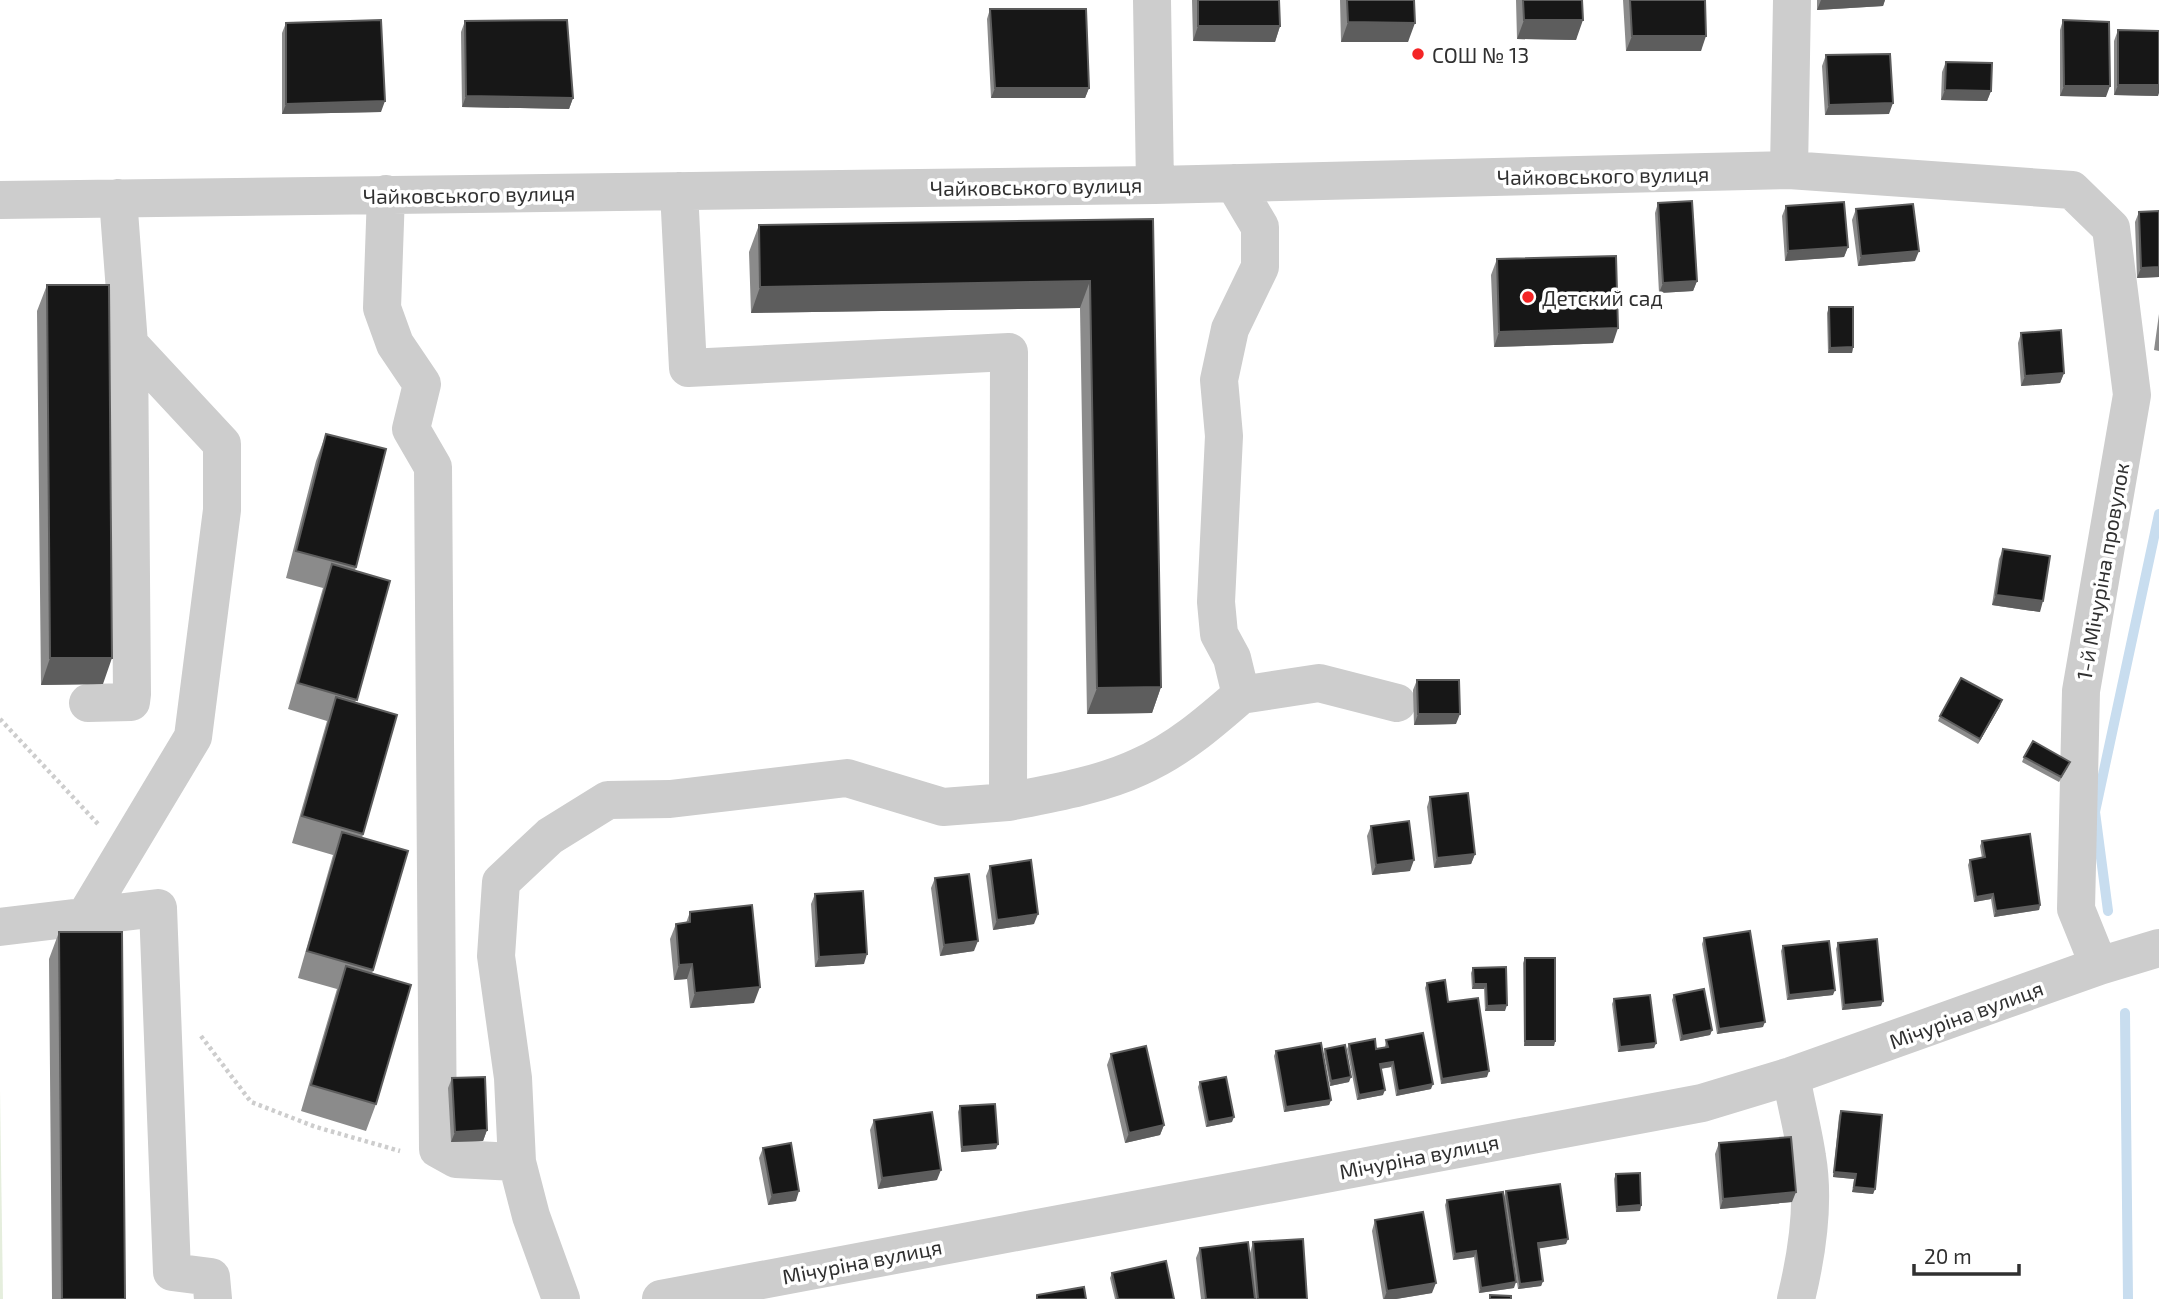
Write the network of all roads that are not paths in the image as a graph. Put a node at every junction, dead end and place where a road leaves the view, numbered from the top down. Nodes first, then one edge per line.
1 (1152, 0) edge
2 (1792, 0) edge
3 (1790, 170) junction
4 (1234, 183) junction
5 (1154, 185) junction
6 (2071, 190) joint
7 (679, 191) junction
8 (386, 194) junction
9 (118, 198) junction
10 (0, 200) edge
11 (130, 344) junction
12 (2146, 397) edge
13 (1241, 695) junction
14 (88, 703) edge
15 (1397, 703) dead end
16 (1008, 802) junction
17 (85, 917) junction
18 (0, 928) edge
19 (2159, 948) edge
20 (2099, 966) junction
21 (1791, 1076) junction
22 (517, 1162) junction
23 (213, 1299) edge
24 (561, 1299) edge
25 (661, 1299) edge
26 (1796, 1299) edge

1 - 5 street
2 - 3 street
3 - 4 street, Чайковського вулиця
3 - 6 street, Чайковського вулиця
4 - 5 street, Чайковського вулиця
4 - 13 street
5 - 7 street, Чайковського вулиця
6 - 12 street, 1-й Мічуріна провулок
7 - 8 street, Чайковського вулиця
7 - 16 street
8 - 9 street, Чайковського вулиця
8 - 22 street
9 - 10 street, Чайковського вулиця
9 - 11 street
11 - 14 street
11 - 17 street
12 - 20 street, 1-й Мічуріна провулок
13 - 15 street
13 - 16 street
16 - 22 street
17 - 18 street
17 - 23 street
19 - 20 street, Мічуріна вулиця
20 - 21 street, Мічуріна вулиця
21 - 25 street, Мічуріна вулиця
21 - 26 street
22 - 24 street

